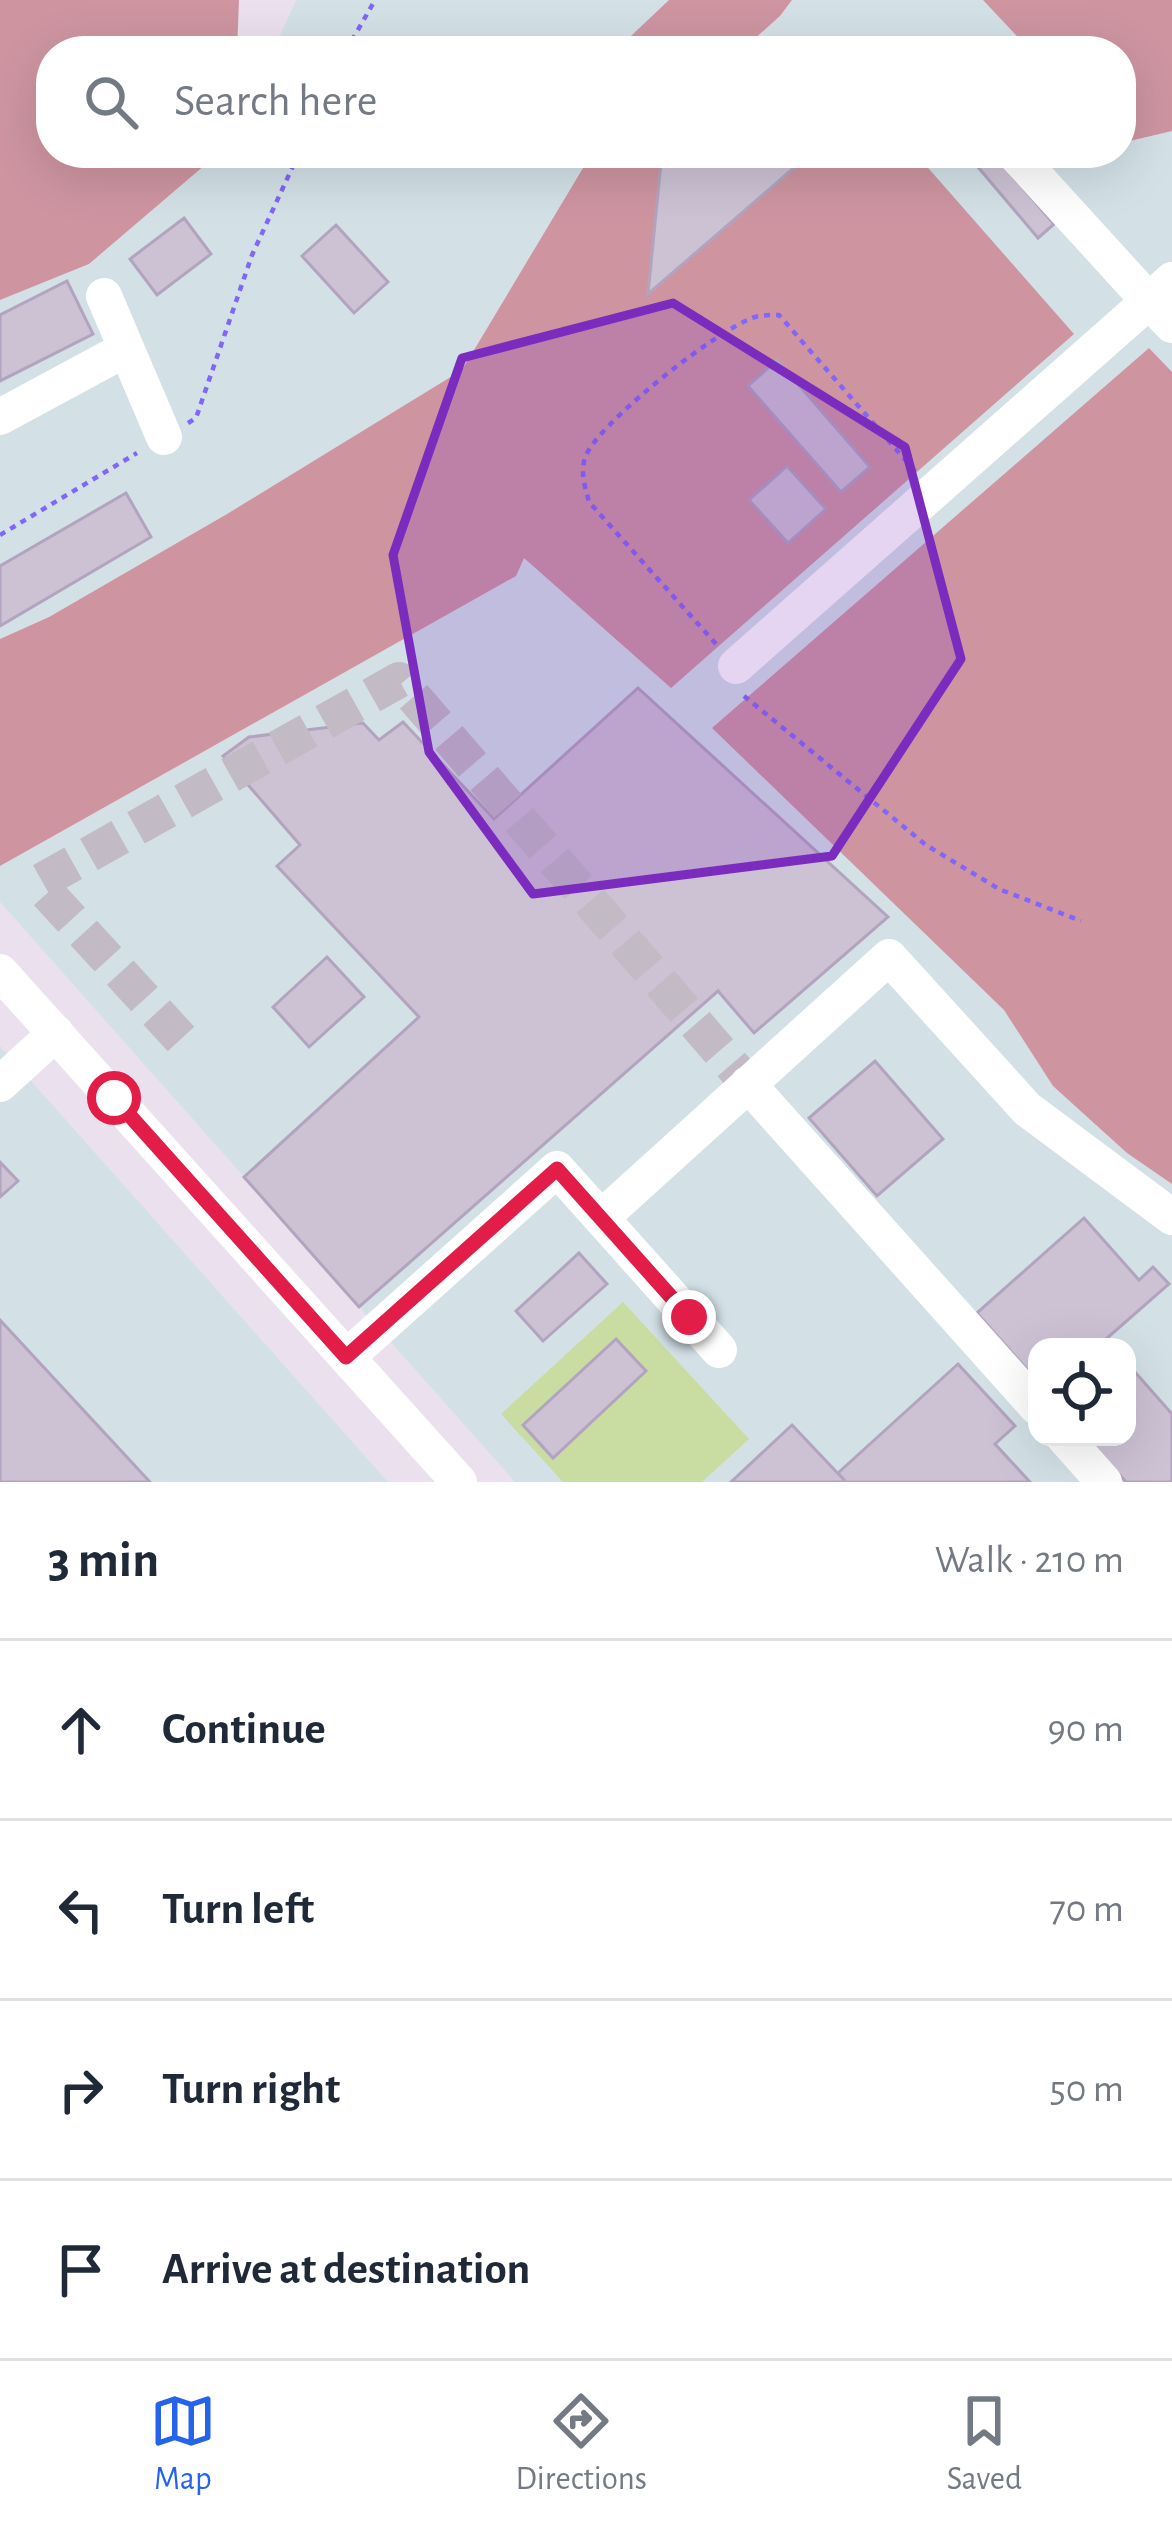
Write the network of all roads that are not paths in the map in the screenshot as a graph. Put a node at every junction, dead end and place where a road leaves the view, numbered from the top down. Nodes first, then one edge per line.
1 (1029, 168) edge
2 (104, 296) dead end
3 (1165, 302) edge
4 (126, 349) junction
5 (0, 417) edge
6 (164, 437) road end
7 (736, 666) road end
8 (0, 972) edge
9 (56, 1033) junction
10 (0, 1084) edge
11 (748, 1084) junction
12 (1172, 1217) edge
13 (601, 1218) junction
14 (719, 1350) dead end
15 (346, 1357) junction
16 (1028, 1397) edge
17 (1071, 1446) edge
18 (1099, 1480) edge
19 (459, 1482) edge

1 - 3 street
2 - 4 street
3 - 7 street
4 - 5 street
4 - 6 street
8 - 9 street
9 - 10 street
9 - 15 street
11 - 12 street
11 - 13 street
11 - 16 street
13 - 14 street
13 - 15 street
15 - 19 street
17 - 18 street

